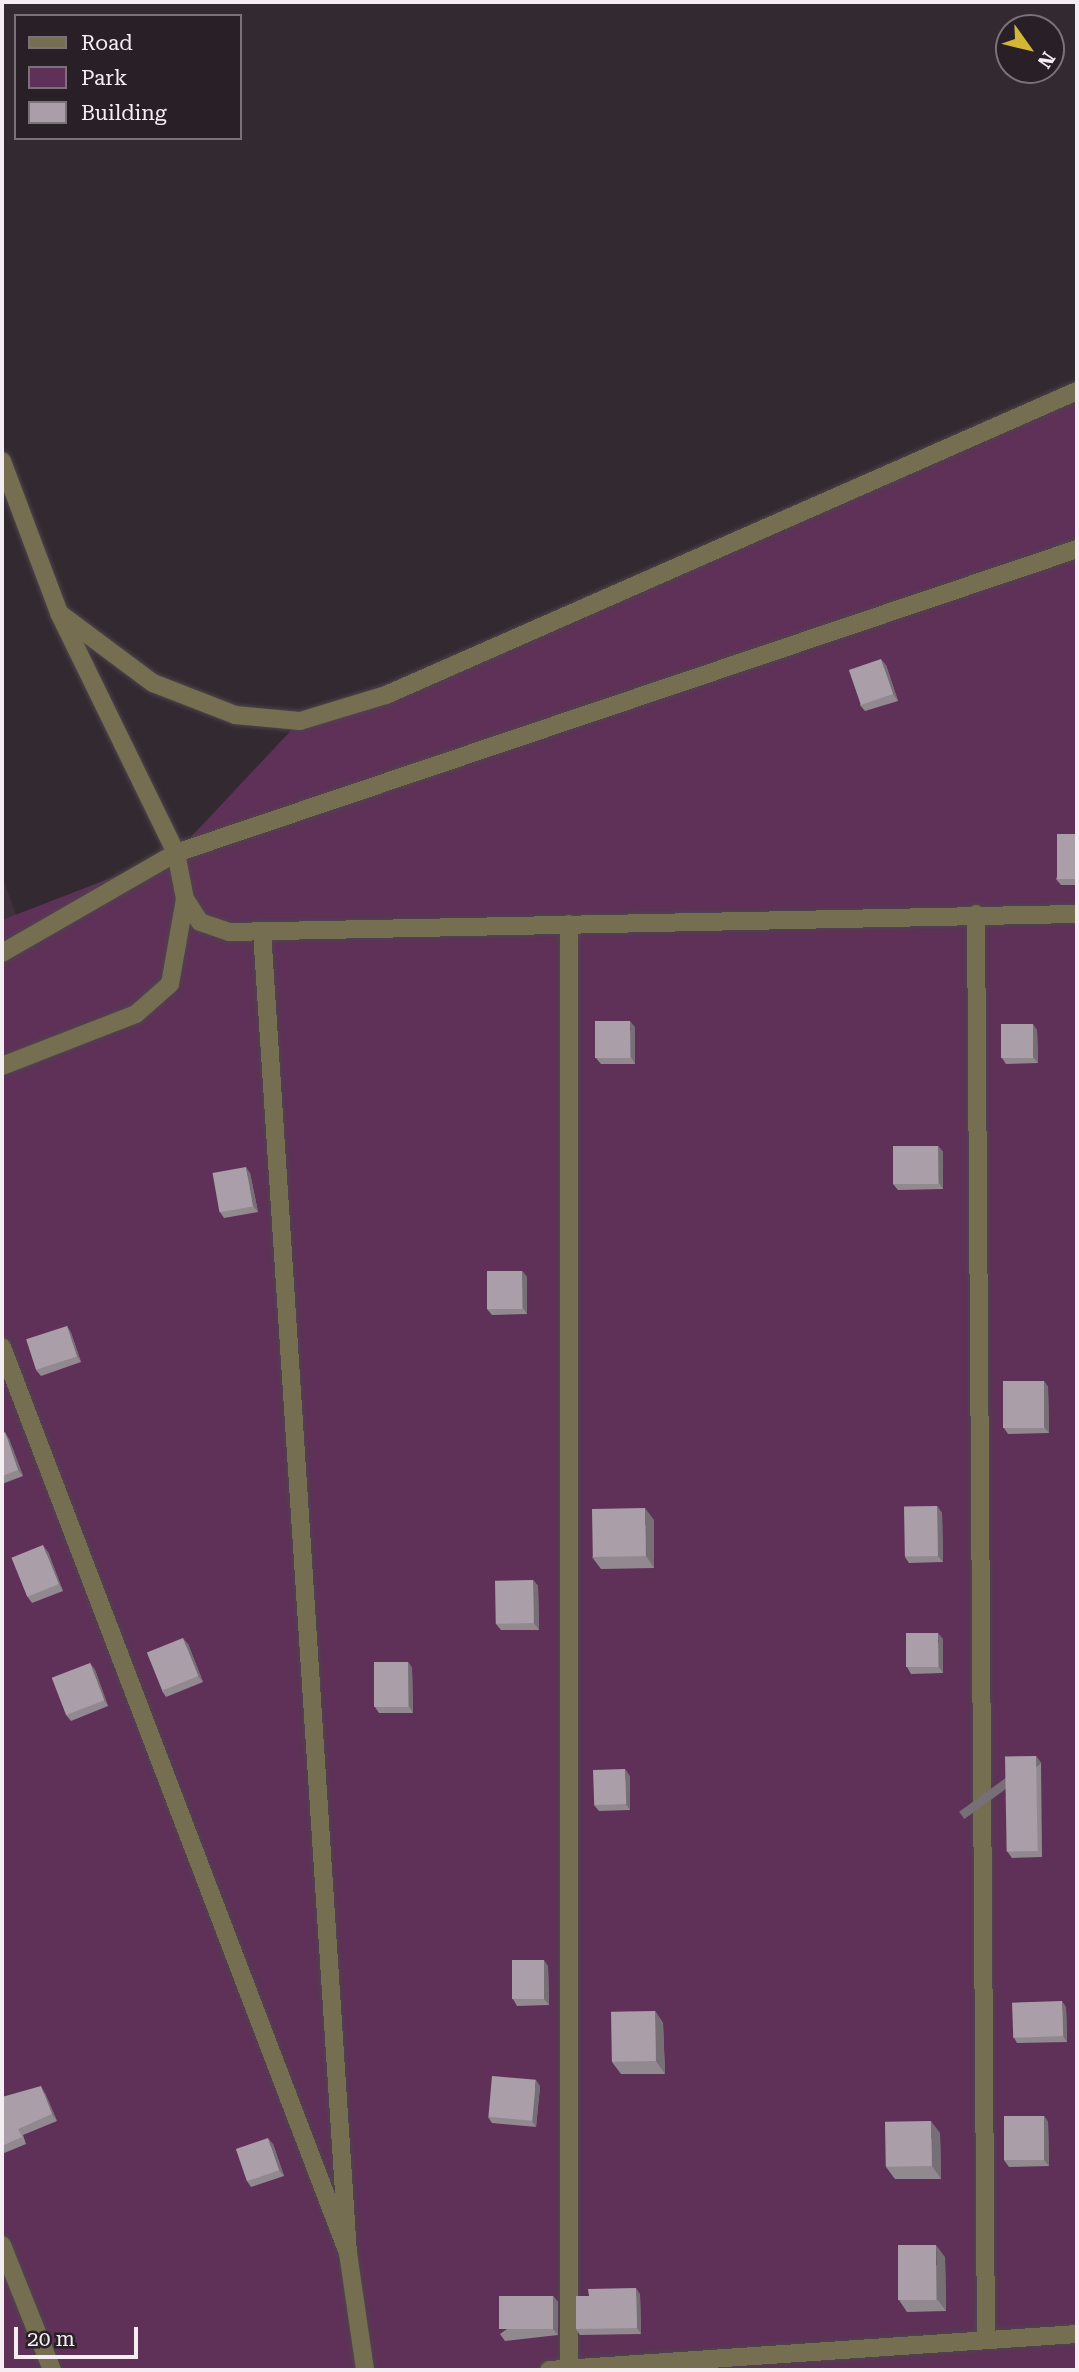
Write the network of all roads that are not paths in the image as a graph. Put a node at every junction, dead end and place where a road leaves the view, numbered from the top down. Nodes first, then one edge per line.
1 (1077, 391) edge
2 (2, 461) edge
3 (1077, 549) edge
4 (59, 613) junction
5 (176, 853) junction
6 (184, 899) junction
7 (976, 914) junction
8 (1077, 914) edge
9 (569, 924) junction
10 (262, 931) junction
11 (2, 953) edge
12 (2, 1066) edge
13 (2, 1347) edge
14 (2, 2245) edge
15 (348, 2253) junction
16 (1077, 2334) edge
17 (986, 2336) junction
18 (569, 2368) junction
19 (52, 2370) edge
20 (365, 2370) edge
21 (549, 2370) edge

1 - 4 street
2 - 4 street
3 - 5 street
4 - 5 street
5 - 6 street
5 - 11 street
6 - 10 street
6 - 12 street
7 - 8 street
7 - 9 street
7 - 17 street
9 - 10 street
9 - 18 street
10 - 15 street
13 - 15 street
14 - 19 street
15 - 20 street
16 - 17 street
17 - 18 street
18 - 21 street

